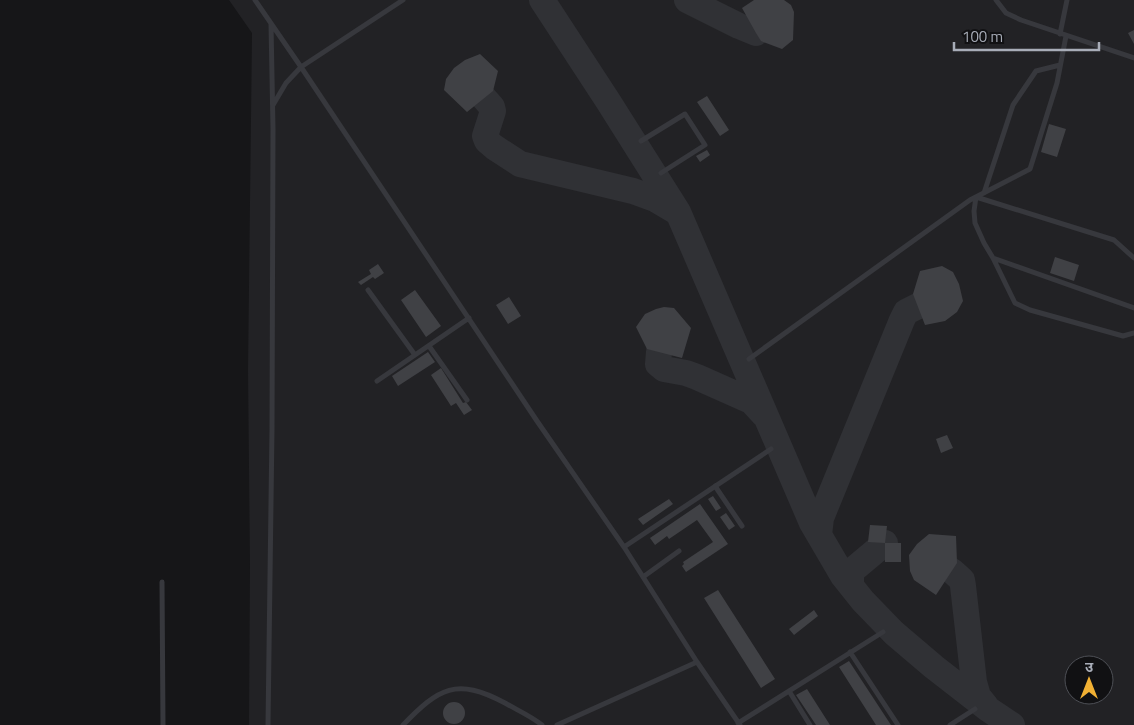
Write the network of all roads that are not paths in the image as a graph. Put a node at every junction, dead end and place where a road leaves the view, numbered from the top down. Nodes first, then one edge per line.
1 (255, 0) edge
2 (403, 0) edge
3 (996, 0) edge
4 (1067, 0) edge
5 (270, 23) junction
6 (1060, 34) junction
7 (1066, 36) junction
8 (1134, 58) edge
9 (1060, 65) junction
10 (301, 67) junction
11 (273, 105) junction
12 (641, 141) dead end
13 (661, 172) dead end
14 (984, 193) junction
15 (976, 197) junction
16 (993, 258) junction
17 (1134, 258) edge
18 (368, 290) dead end
19 (1134, 308) edge
20 (469, 318) junction
21 (1134, 333) edge
22 (429, 346) junction
23 (415, 355) junction
24 (749, 359) dead end
25 (377, 381) dead end
26 (467, 400) dead end
27 (771, 449) dead end
28 (715, 486) junction
29 (742, 526) dead end
30 (624, 547) junction
31 (679, 552) dead end
32 (643, 576) junction
33 (162, 582) dead end
34 (883, 632) dead end
35 (850, 652) junction
36 (697, 662) junction
37 (789, 691) junction
38 (975, 709) dead end
39 (739, 724) edge
40 (163, 725) edge
41 (268, 725) edge
42 (403, 725) edge
43 (542, 725) edge
44 (557, 725) edge
45 (810, 725) edge
46 (898, 725) edge
47 (950, 725) edge

1 - 5 lane
2 - 10 lane
3 - 6 lane
4 - 6 lane
5 - 10 lane
5 - 11 lane
6 - 7 lane
7 - 8 lane
7 - 9 lane
9 - 14 lane
9 - 14 lane
10 - 11 lane
10 - 20 lane
11 - 41 lane
12 - 13 lane
14 - 15 lane
15 - 16 lane
15 - 17 lane
15 - 24 lane
16 - 19 lane
16 - 21 lane
18 - 23 lane
20 - 22 lane
20 - 30 lane
22 - 23 lane
22 - 26 lane
23 - 25 lane
27 - 28 lane
28 - 29 lane
28 - 30 lane
30 - 32 lane
31 - 32 lane
32 - 36 lane
33 - 40 lane
34 - 35 lane
35 - 37 lane
35 - 46 lane
36 - 39 lane
36 - 44 lane
37 - 39 lane
37 - 45 lane
38 - 47 lane
42 - 43 lane

